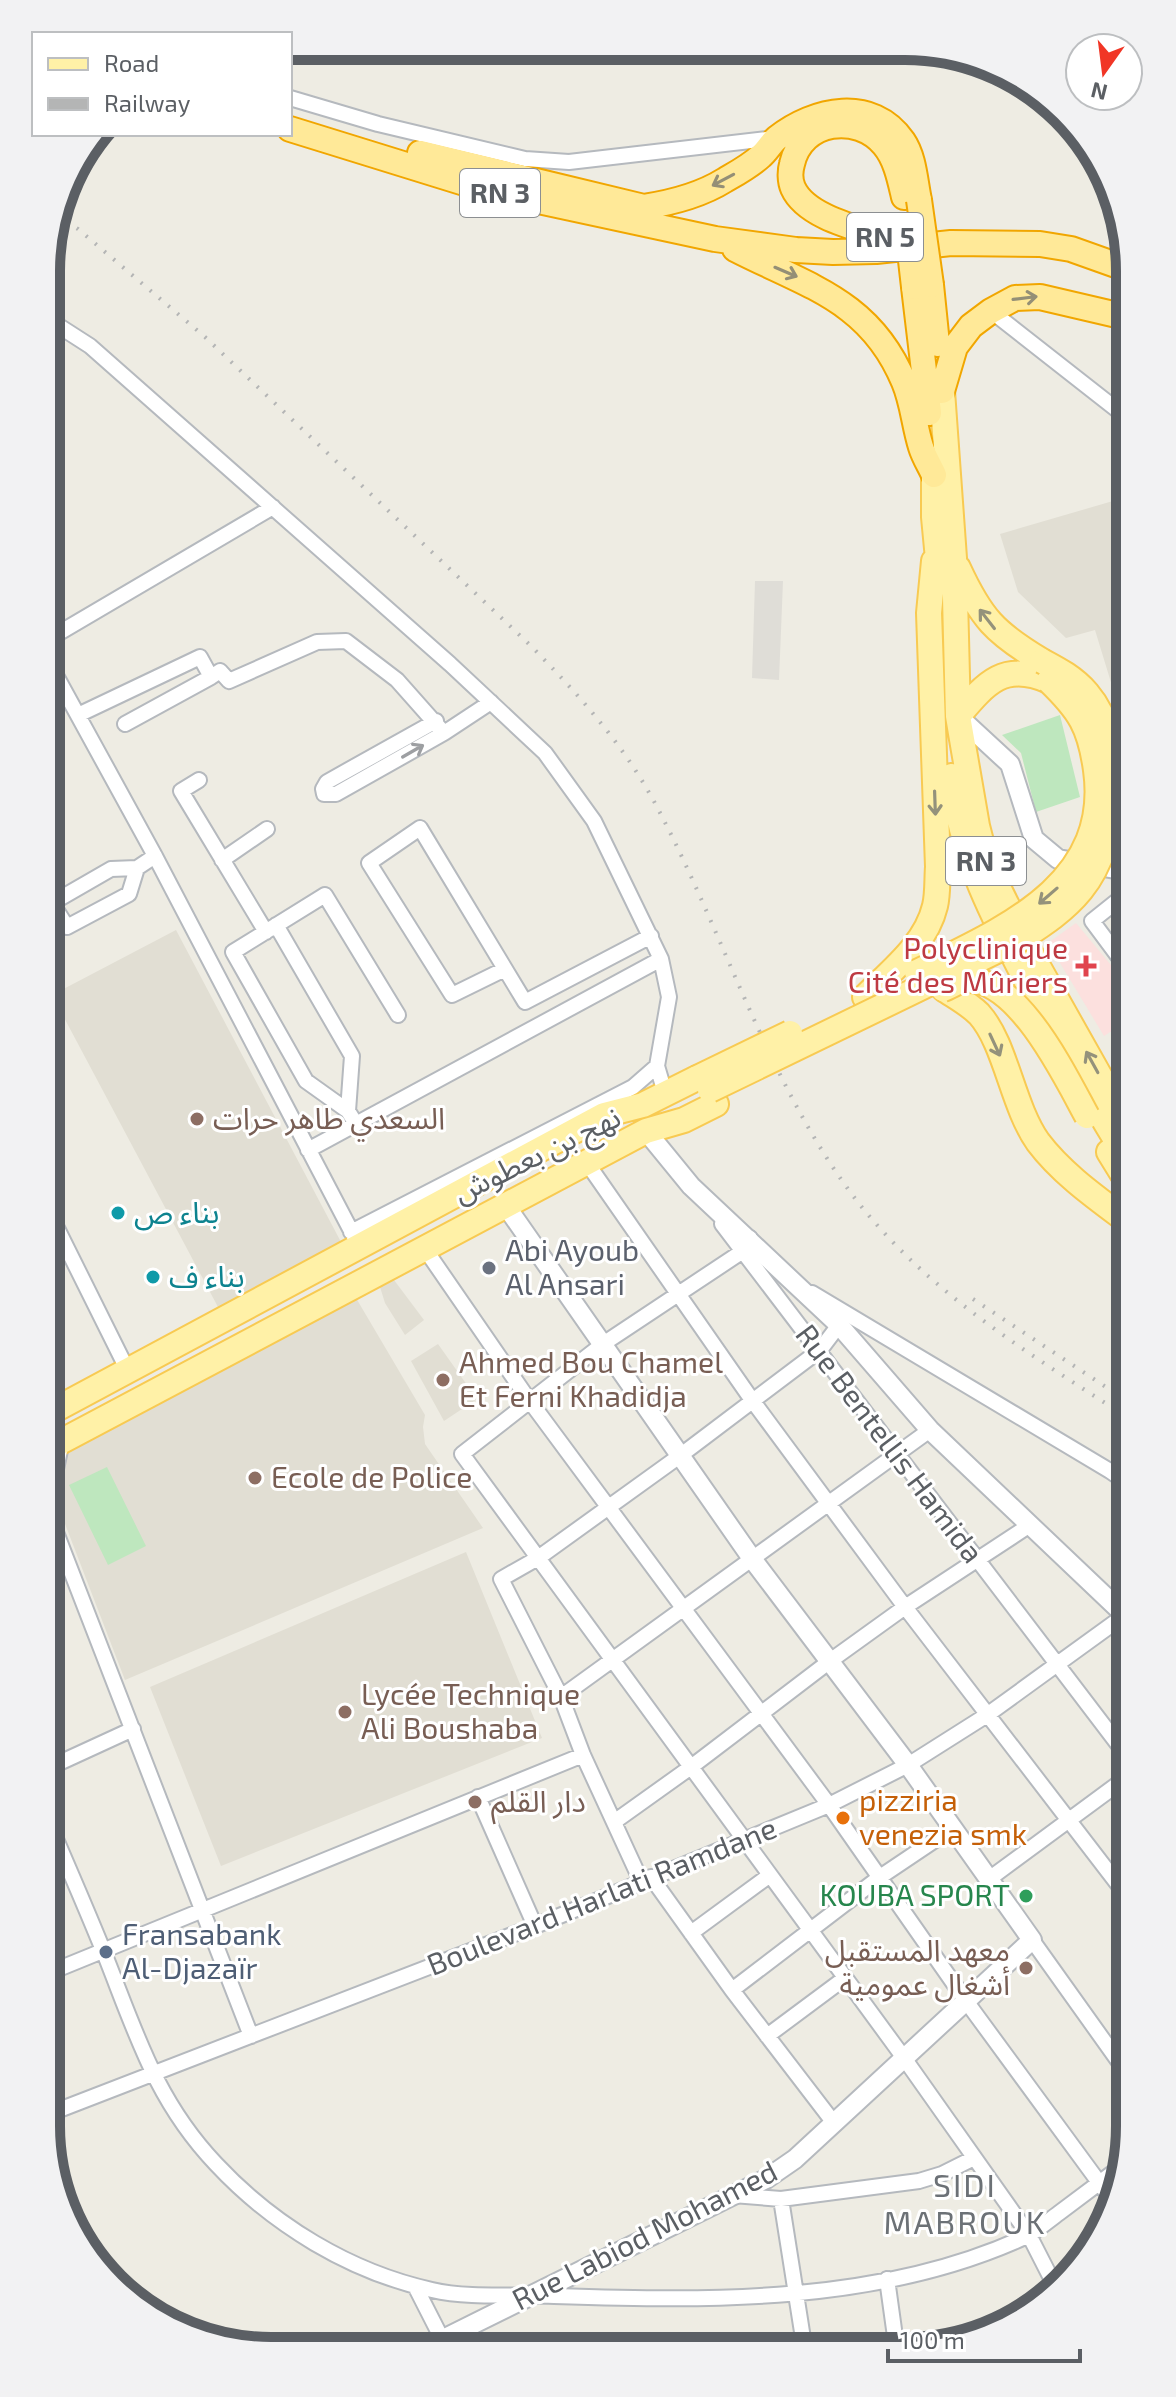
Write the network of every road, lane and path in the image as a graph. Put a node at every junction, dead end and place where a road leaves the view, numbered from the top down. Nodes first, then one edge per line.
1 (292, 99) edge
2 (292, 119) edge
3 (292, 130) edge
4 (776, 138) junction
5 (912, 202) junction
6 (643, 207) junction
7 (884, 237) junction
8 (715, 239) junction
9 (1114, 247) edge
10 (1116, 265) edge
11 (923, 286) junction
12 (991, 311) junction
13 (1116, 315) edge
14 (60, 327) edge
15 (942, 391) junction
16 (1116, 409) edge
17 (934, 475) junction
18 (273, 507) junction
19 (935, 535) junction
20 (954, 558) junction
21 (60, 632) edge
22 (1046, 671) junction
23 (211, 677) junction
24 (60, 691) edge
25 (491, 702) junction
26 (78, 715) junction
27 (958, 716) junction
28 (125, 724) dead end
29 (440, 727) junction
30 (999, 754) junction
31 (375, 764) dead end
32 (968, 777) junction
33 (199, 780) dead end
34 (267, 829) dead end
35 (155, 856) junction
36 (222, 860) junction
37 (137, 868) junction
38 (1116, 869) edge
39 (60, 898) edge
40 (1116, 902) edge
41 (60, 916) edge
42 (271, 929) junction
43 (651, 936) junction
44 (1116, 953) edge
45 (661, 959) junction
46 (505, 969) junction
47 (944, 989) junction
48 (865, 997) junction
49 (398, 1015) dead end
50 (657, 1066) junction
51 (708, 1090) junction
52 (665, 1093) junction
53 (643, 1105) junction
54 (1116, 1105) edge
55 (352, 1118) junction
56 (646, 1131) junction
57 (1116, 1139) edge
58 (308, 1150) junction
59 (1116, 1163) edge
60 (583, 1165) junction
61 (505, 1207) junction
62 (1116, 1212) edge
63 (60, 1234) edge
64 (355, 1239) junction
65 (746, 1244) junction
66 (425, 1249) junction
67 (796, 1283) junction
68 (678, 1293) junction
69 (839, 1325) junction
70 (603, 1344) junction
71 (820, 1350) junction
72 (128, 1371) junction
73 (529, 1400) junction
74 (752, 1400) junction
75 (60, 1407) edge
76 (930, 1430) junction
77 (60, 1433) edge
78 (60, 1433) edge
79 (60, 1433) edge
80 (897, 1453) junction
81 (681, 1455) junction
82 (1116, 1475) edge
83 (828, 1503) junction
84 (609, 1508) junction
85 (1030, 1525) junction
86 (60, 1543) edge
87 (538, 1558) junction
88 (753, 1560) junction
89 (976, 1561) junction
90 (905, 1607) junction
91 (1116, 1607) edge
92 (684, 1610) junction
93 (1116, 1625) edge
94 (830, 1661) junction
95 (611, 1662) junction
96 (1058, 1666) junction
97 (561, 1697) junction
98 (761, 1715) junction
99 (987, 1715) junction
100 (133, 1729) junction
101 (1116, 1742) edge
102 (583, 1755) junction
103 (60, 1763) edge
104 (908, 1765) junction
105 (691, 1767) junction
106 (1116, 1785) edge
107 (478, 1797) junction
108 (829, 1805) junction
109 (1067, 1821) junction
110 (614, 1822) junction
111 (953, 1828) junction
112 (745, 1840) junction
113 (60, 1849) edge
114 (770, 1875) junction
115 (880, 1877) junction
116 (646, 1879) junction
117 (989, 1879) junction
118 (1116, 1882) edge
119 (203, 1909) junction
120 (535, 1926) junction
121 (810, 1930) junction
122 (691, 1933) junction
123 (1032, 1940) junction
124 (103, 1950) junction
125 (60, 1968) edge
126 (845, 1978) junction
127 (732, 1990) junction
128 (966, 2001) junction
129 (251, 2036) junction
130 (767, 2036) junction
131 (904, 2058) junction
132 (1116, 2058) edge
133 (151, 2074) junction
134 (60, 2110) edge
135 (834, 2123) junction
136 (974, 2158) junction
137 (1110, 2175) edge
138 (1099, 2183) junction
139 (1106, 2192) edge
140 (732, 2195) junction
141 (781, 2199) junction
142 (1029, 2235) junction
143 (1051, 2278) edge
144 (887, 2279) junction
145 (415, 2286) junction
146 (795, 2293) junction
147 (531, 2295) junction
148 (441, 2337) edge
149 (446, 2337) edge
150 (803, 2337) edge
151 (895, 2337) edge

1 - 4 street
2 - 6 highway, RN 3
3 - 8 highway, RN 3
4 - 5 highway, RN 3
4 -> 6 highway, RN 3
5 - 7 highway, RN 3
5 - 11 highway, RN 3, bridge
6 - 7 highway, RN 5
7 - 9 highway, RN 5
8 - 10 highway, RN 5
8 -> 17 highway, RN 3
11 - 15 highway, RN 3
11 - 17 highway, RN 3
12 -> 13 highway
12 - 15 highway
12 - 16 street
14 - 18 street
15 - 20 main road, RN 3
17 - 19 main road, RN 3
18 - 21 street
18 - 25 street
19 -> 48 main road, RN 3
19 - 57 main road, RN 3
22 -> 20 main road
20 - 27 main road, RN 3
22 - 27 main road
22 -> 48 main road, bridge
22 - 51 main road, bridge
23 - 26 street
23 - 28 street
23 - 29 street
24 - 26 street
25 - 29 street
25 - 43 street
26 - 35 street
27 - 30 street
27 - 32 main road, RN 3
29 - 31 street
30 - 32 street
30 - 38 street
54 -> 32 main road, RN 3
33 - 36 street
34 - 36 street
35 - 37 street
35 - 58 street
36 - 42 street
37 - 39 street
37 - 41 street
40 - 44 street
42 - 49 street
42 - 55 street
42 - 55 street
43 - 45 street
43 - 46 street
45 - 50 street
45 - 55 street
46 - 46 street
47 - 51 main road
47 - 59 main road, bridge
47 -> 62 main road
48 - 51 main road, bridge
50 - 52 street
50 - 64 street
51 - 52 main road
51 - 56 main road
52 - 53 main road
53 - 64 main road, نهج بن بعطوش
53 - 77 main road, نهج بن بعطوش
55 - 58 street
56 - 60 main road
56 - 65 street
58 - 64 street
60 - 61 main road, نهج بن بعطوش
60 - 68 street
60 - 79 main road
61 - 66 main road, نهج بن بعطوش
61 - 70 street
63 - 72 street
64 - 72 main road, نهج بن بعطوش
65 - 67 street
65 - 68 street
65 - 71 street, Rue Bentellis Hamida
66 - 73 street
66 - 78 main road, نهج بن بعطوش
67 - 69 street
67 - 82 street
68 - 70 street
68 - 74 street
69 - 71 street
69 - 76 street
70 - 73 street
70 - 81 street
71 - 74 street
71 - 80 street, Rue Bentellis Hamida
72 - 75 main road, نهج بن بعطوش
73 - 84 street
73 - 87 street
74 - 81 street
74 - 83 street
76 - 80 street
76 - 85 street
80 - 83 street
80 - 89 street, Rue Bentellis Hamida
81 - 84 street
81 - 88 street
83 - 88 street
83 - 90 street
84 - 87 street
84 - 92 street
85 - 89 street
85 - 91 street
86 - 100 street
87 - 95 street
87 - 97 street
88 - 92 street
88 - 94 street
89 - 90 street
89 - 96 street, Rue Bentellis Hamida
90 - 94 street
90 - 99 street
92 - 95 street
92 - 98 street
93 - 96 street, Boulevard Harlati Ramdane
94 - 98 street
94 - 104 street
95 - 97 street
95 - 105 street
96 - 99 street, Boulevard Harlati Ramdane
96 - 101 street, Rue Bentellis Hamida
97 - 102 street
98 - 105 street
98 - 108 street
99 - 104 street, Boulevard Harlati Ramdane
99 - 109 street
100 - 103 street
100 - 119 street
102 - 107 street
102 - 110 street
104 - 108 street, Boulevard Harlati Ramdane
104 - 111 street
105 - 110 street
105 - 112 street
106 - 109 street
107 - 119 street
107 - 120 street
108 - 112 street, Boulevard Harlati Ramdane
108 - 115 street
109 - 117 street
109 - 118 street
110 - 116 street
111 - 115 street
111 - 117 street
112 - 114 street
112 - 116 street, Boulevard Harlati Ramdane
113 - 124 street
114 - 121 street
114 - 122 street
115 - 121 street
115 - 128 street
116 - 120 street, Boulevard Harlati Ramdane
116 - 122 street
117 - 123 street
119 - 124 street
119 - 129 street
120 - 129 street, Boulevard Harlati Ramdane
121 - 126 street
121 - 127 street
122 - 127 street
123 - 128 street, Rue Labiod Mohamed
123 - 132 street
124 - 125 street
124 - 133 street
126 - 130 street
126 - 131 street
127 - 130 street
128 - 131 street, Rue Labiod Mohamed
128 - 138 street
129 - 133 street, Boulevard Harlati Ramdane
130 - 135 street
131 - 135 street, Rue Labiod Mohamed
131 - 136 street
133 - 134 street, Boulevard Harlati Ramdane
133 - 145 street
135 - 140 street, Rue Labiod Mohamed
136 - 141 street
136 - 142 street
137 - 138 street
138 - 139 street
138 - 142 street
140 - 141 street
140 - 147 street, Rue Labiod Mohamed
141 - 146 street
142 - 143 street
142 - 144 street
144 - 146 street
144 - 151 street
145 - 147 street
145 - 148 street
146 - 147 street
146 - 150 street
147 - 149 street, Rue Labiod Mohamed

